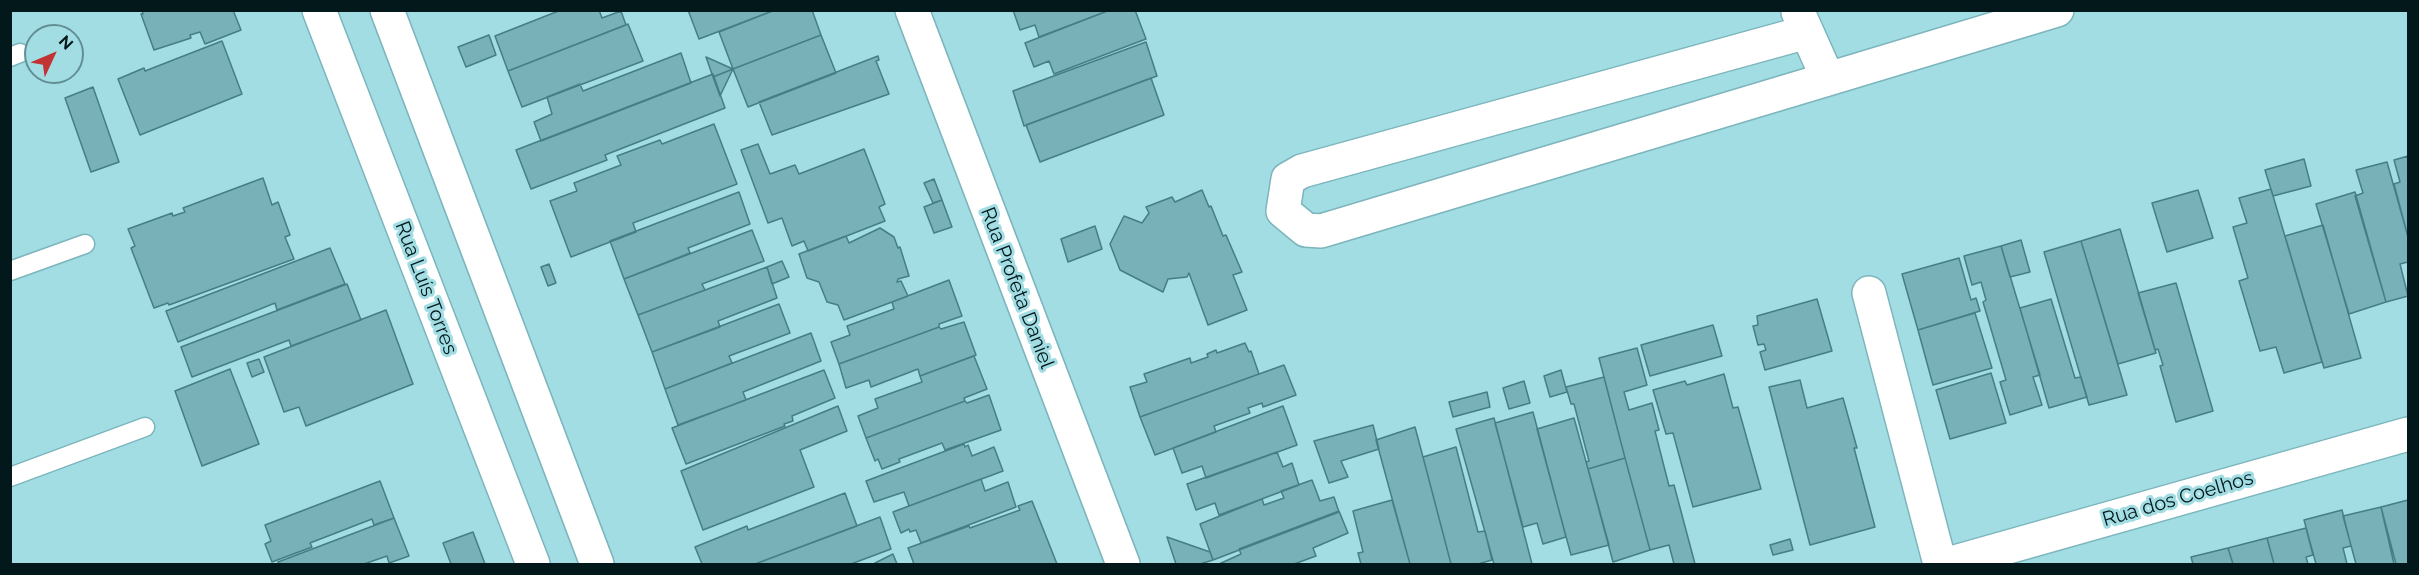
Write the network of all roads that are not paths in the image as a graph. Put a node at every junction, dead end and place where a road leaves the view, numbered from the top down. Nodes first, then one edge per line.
1 (319, 10) edge
2 (387, 10) edge
3 (912, 10) edge
4 (2057, 10) edge
5 (1802, 21) edge
6 (1828, 79) junction
7 (85, 244) dead end
8 (10, 271) edge
9 (1869, 293) dead end
10 (145, 427) dead end
11 (2409, 434) edge
12 (10, 477) edge
13 (533, 564) edge
14 (597, 564) edge
15 (1122, 564) edge
16 (1940, 564) edge
17 (1948, 564) edge

1 - 13 street, Rua Luís Torres
2 - 14 street
3 - 15 street, Rua Profeta Daniel
4 - 6 street
5 - 6 street
5 - 6 street
7 - 8 lane
9 - 16 street
10 - 12 lane
11 - 17 street, Rua dos Coelhos

